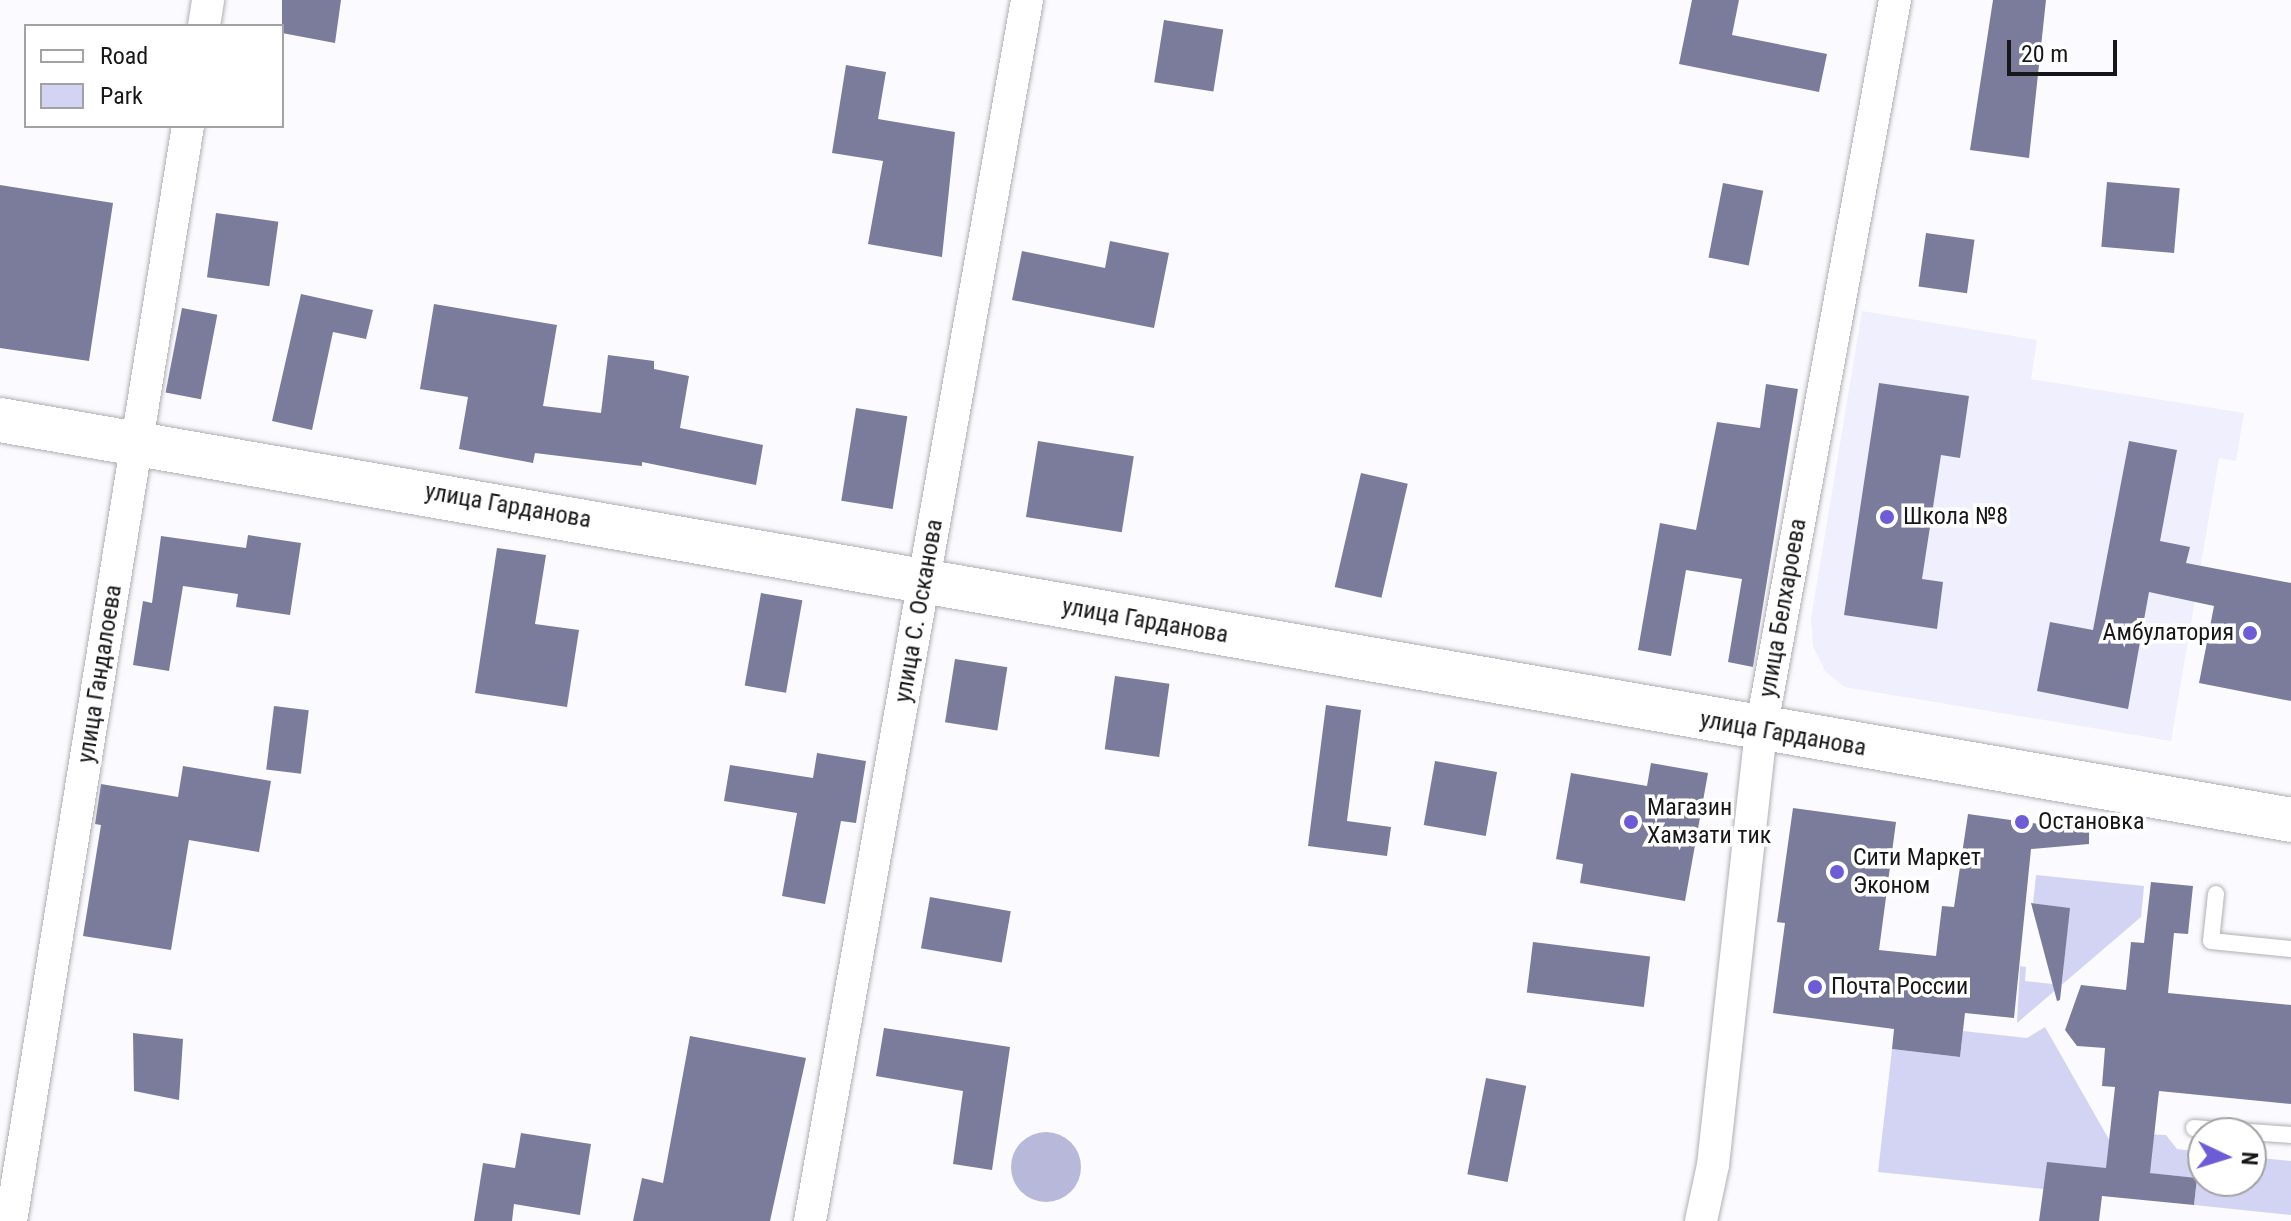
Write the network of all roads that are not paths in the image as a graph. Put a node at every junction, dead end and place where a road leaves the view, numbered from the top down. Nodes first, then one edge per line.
1 (208, 0) edge
2 (1027, 0) edge
3 (1895, 0) edge
4 (204, 24) edge
5 (188, 128) edge
6 (0, 420) edge
7 (137, 444) junction
8 (923, 582) junction
9 (1761, 730) junction
10 (2291, 820) edge
11 (2216, 894) dead end
12 (2291, 949) edge
13 (2267, 1133) edge
14 (2291, 1135) edge
15 (11, 1221) edge
16 (810, 1221) edge
17 (1701, 1221) edge

1 - 4 street
2 - 8 street, улица С. Осканова
3 - 9 street, улица Белхароева
5 - 7 street, улица Гандалоева
6 - 7 street, улица Гарданова
7 - 8 street, улица Гарданова
7 - 15 street, улица Гандалоева
8 - 9 street, улица Гарданова
8 - 16 street, улица С. Осканова
9 - 10 street, улица Гарданова
9 - 17 street, улица Белхароева
11 - 12 lane
13 - 14 lane

